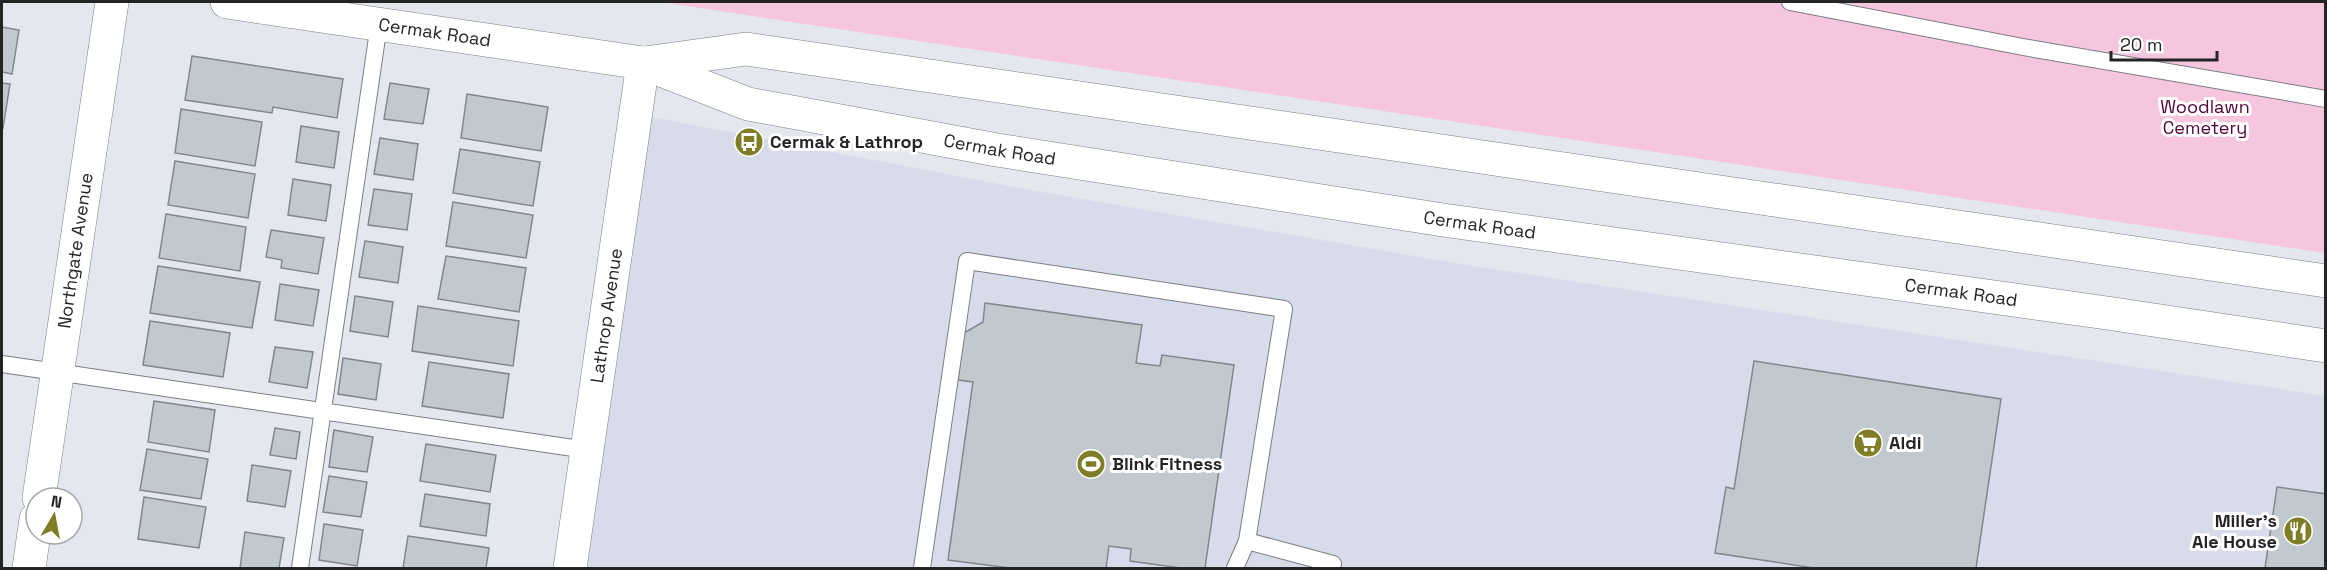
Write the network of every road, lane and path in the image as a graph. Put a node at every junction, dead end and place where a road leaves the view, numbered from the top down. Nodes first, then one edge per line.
1 (112, 2) edge
2 (227, 2) edge
3 (1790, 2) edge
4 (379, 24) junction
5 (643, 63) junction
6 (2325, 99) edge
7 (2325, 281) edge
8 (2325, 346) edge
9 (2, 364) edge
10 (58, 371) junction
11 (323, 411) junction
12 (587, 450) junction
13 (41, 486) edge
14 (1247, 541) junction
15 (32, 546) edge
16 (1333, 564) dead end
17 (29, 568) edge
18 (300, 568) edge
19 (570, 568) edge
20 (922, 568) edge
21 (1235, 568) edge

1 - 10 main road, Northgate Avenue
2 - 4 main road, Cermak Road
3 - 6 lane
4 - 5 main road, Cermak Road
4 - 11 lane
5 - 7 main road, Cermak Road
5 - 8 main road, Cermak Road
5 - 12 main road, Lathrop Avenue
9 - 10 lane
10 - 11 lane
10 - 13 main road, Northgate Avenue
11 - 12 lane
11 - 18 lane
12 - 19 main road, Lathrop Avenue
14 - 16 lane
14 - 20 lane
14 - 21 lane
15 - 17 main road

